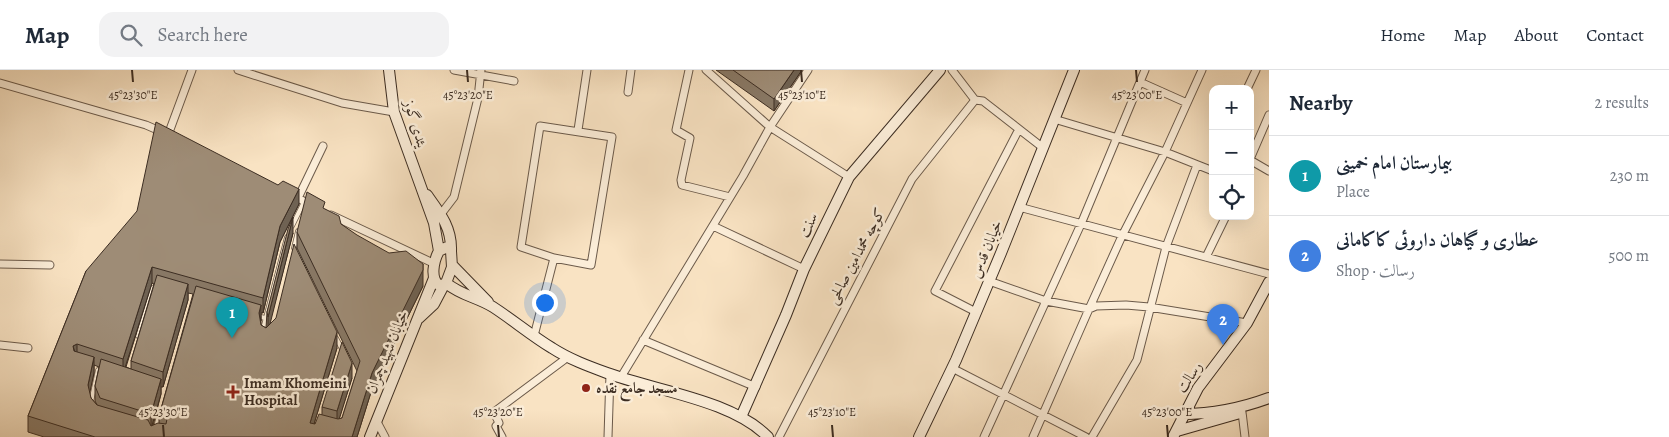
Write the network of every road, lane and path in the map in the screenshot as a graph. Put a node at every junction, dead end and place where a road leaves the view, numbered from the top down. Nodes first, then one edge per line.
1 (192, 70) edge
2 (238, 70) edge
3 (388, 70) edge
4 (454, 70) edge
5 (587, 70) edge
6 (631, 70) edge
7 (689, 70) edge
8 (706, 70) edge
9 (808, 70) edge
10 (940, 70) edge
11 (952, 70) edge
12 (1074, 70) edge
13 (1145, 70) edge
14 (1202, 70) edge
15 (1256, 70) edge
16 (481, 73) edge
17 (514, 81) dead end
18 (1140, 82) junction
19 (0, 83) edge
20 (1250, 85) edge
21 (628, 92) dead end
22 (975, 100) junction
23 (1187, 104) junction
24 (394, 112) junction
25 (1269, 115) edge
26 (1054, 119) junction
27 (770, 127) junction
28 (1020, 129) junction
29 (578, 130) junction
30 (168, 135) junction
31 (1116, 138) junction
32 (176, 139) edge
33 (323, 146) dead end
34 (1042, 147) junction
35 (1254, 151) edge
36 (1165, 152) junction
37 (1254, 162) edge
38 (1197, 165) junction
39 (1209, 170) edge
40 (1269, 171) edge
41 (849, 177) junction
42 (420, 186) junction
43 (288, 192) edge
44 (730, 197) junction
45 (301, 200) junction
46 (1019, 207) junction
47 (319, 210) edge
48 (327, 214) edge
49 (441, 214) junction
50 (1224, 220) edge
51 (1081, 224) junction
52 (713, 226) junction
53 (1122, 236) junction
54 (1166, 247) junction
55 (294, 250) edge
56 (439, 251) junction
57 (451, 252) junction
58 (1206, 257) junction
59 (554, 258) junction
60 (0, 264) edge
61 (435, 264) junction
62 (50, 265) dead end
63 (452, 265) junction
64 (804, 269) junction
65 (1269, 274) edge
66 (434, 278) junction
67 (989, 281) junction
68 (1269, 282) edge
69 (445, 284) junction
70 (158, 286) edge
71 (1046, 300) junction
72 (492, 307) junction
73 (1149, 307) junction
74 (1088, 309) junction
75 (247, 312) edge
76 (976, 312) junction
77 (265, 318) junction
78 (418, 319) junction
79 (1247, 323) junction
80 (333, 331) edge
81 (264, 334) edge
82 (534, 336) junction
83 (643, 340) junction
84 (136, 343) edge
85 (0, 345) edge
86 (28, 348) dead end
87 (341, 349) junction
88 (345, 356) edge
89 (568, 357) junction
90 (338, 358) edge
91 (91, 368) edge
92 (952, 368) junction
93 (98, 370) junction
94 (108, 373) edge
95 (610, 374) junction
96 (621, 377) junction
97 (756, 387) junction
98 (1004, 395) junction
99 (1269, 398) edge
100 (1251, 405) junction
101 (91, 409) edge
102 (161, 409) edge
103 (1242, 412) junction
104 (1183, 414) junction
105 (1043, 415) junction
106 (741, 417) junction
107 (375, 420) junction
108 (154, 434) edge
109 (1175, 434) edge
110 (1082, 436) edge
111 (370, 437) edge
112 (385, 437) edge
113 (502, 437) edge
114 (608, 437) edge
115 (768, 437) edge
116 (779, 437) edge
117 (920, 437) edge
118 (984, 437) edge
119 (1033, 437) edge
120 (1092, 437) edge
121 (1245, 437) edge

1 - 30 street
2 - 24 street
3 - 24 main road, یئدی گوز
4 - 16 street
5 - 29 street
6 - 21 street
7 - 44 street
8 - 27 street
9 - 27 street
10 - 41 main road, سنت
11 - 22 street
12 - 26 main road, خیابان قدس
13 - 18 street
14 - 23 street
15 - 20 street
16 - 17 street
16 - 49 street
18 - 23 street
18 - 31 street
19 - 30 street
22 - 28 street
22 - 116 street, کوچه محمدامین صالحی
23 - 36 street
24 - 42 main road, یئدی گوز
25 - 35 street
26 - 31 street
26 - 34 main road, خیابان قدس
27 - 41 street
27 - 44 street
28 - 34 street
28 - 76 street
29 - 59 street
29 - 59 street
30 - 32 street
31 - 36 street
31 - 51 street
33 - 45 street
34 - 46 main road, خیابان قدس
36 - 38 street
36 - 53 street
37 - 40 street
38 - 39 street
38 - 54 street
41 - 64 main road, سنت
42 - 49 main road
42 - 56 main road, یئدی گوز
43 - 45 street
44 - 52 street
45 - 47 street
45 - 55 lane
45 - 77 lane
46 - 51 street
46 - 67 main road, خیابان قدس
48 - 61 street
49 - 57 main road
50 - 58 street
51 - 53 street
51 - 71 street
52 - 64 street
52 - 83 street
53 - 54 street
53 - 74 street
54 - 58 street
54 - 73 street
56 - 57 main road
56 - 61 main road, خیابان شهید چمران
57 - 63 main road
58 - 65 street
59 - 82 street
60 - 62 street
61 - 66 main road, خیابان شهید چمران
63 - 69 main road
63 - 72 main road
64 - 97 main road, سنت
66 - 69 main road
66 - 78 main road, خیابان شهید چمران
67 - 71 street
67 - 76 main road, خیابان قدس
68 - 79 main road, رسالت
69 - 72 main road
69 - 78 main road
70 - 84 lane
71 - 74 street
71 - 98 street
72 - 82 main road
73 - 74 street
73 - 79 street
73 - 120 street
74 - 105 street
75 - 77 lane
76 - 92 main road, خیابان قدس
77 - 81 lane
78 - 107 main road, خیابان شهید چمران
79 - 104 main road, رسالت
80 - 87 lane
82 - 89 main road
83 - 96 street
83 - 97 street
85 - 86 street
87 - 88 lane
87 - 90 lane
89 - 95 main road
89 - 113 street
91 - 93 lane
92 - 98 street
92 - 117 main road, خیابان قدس
93 - 94 lane
93 - 101 lane
95 - 96 main road
95 - 114 street
96 - 106 main road
97 - 106 main road, سنت
98 - 105 street
98 - 118 street
99 - 100 main road
100 - 103 main road
100 - 104 main road
102 - 108 lane
103 - 109 main road
103 - 121 street
104 - 109 main road, رسالت
105 - 110 street
105 - 119 street
106 - 115 main road
107 - 111 main road, خیابان شهید چمران
107 - 112 street

